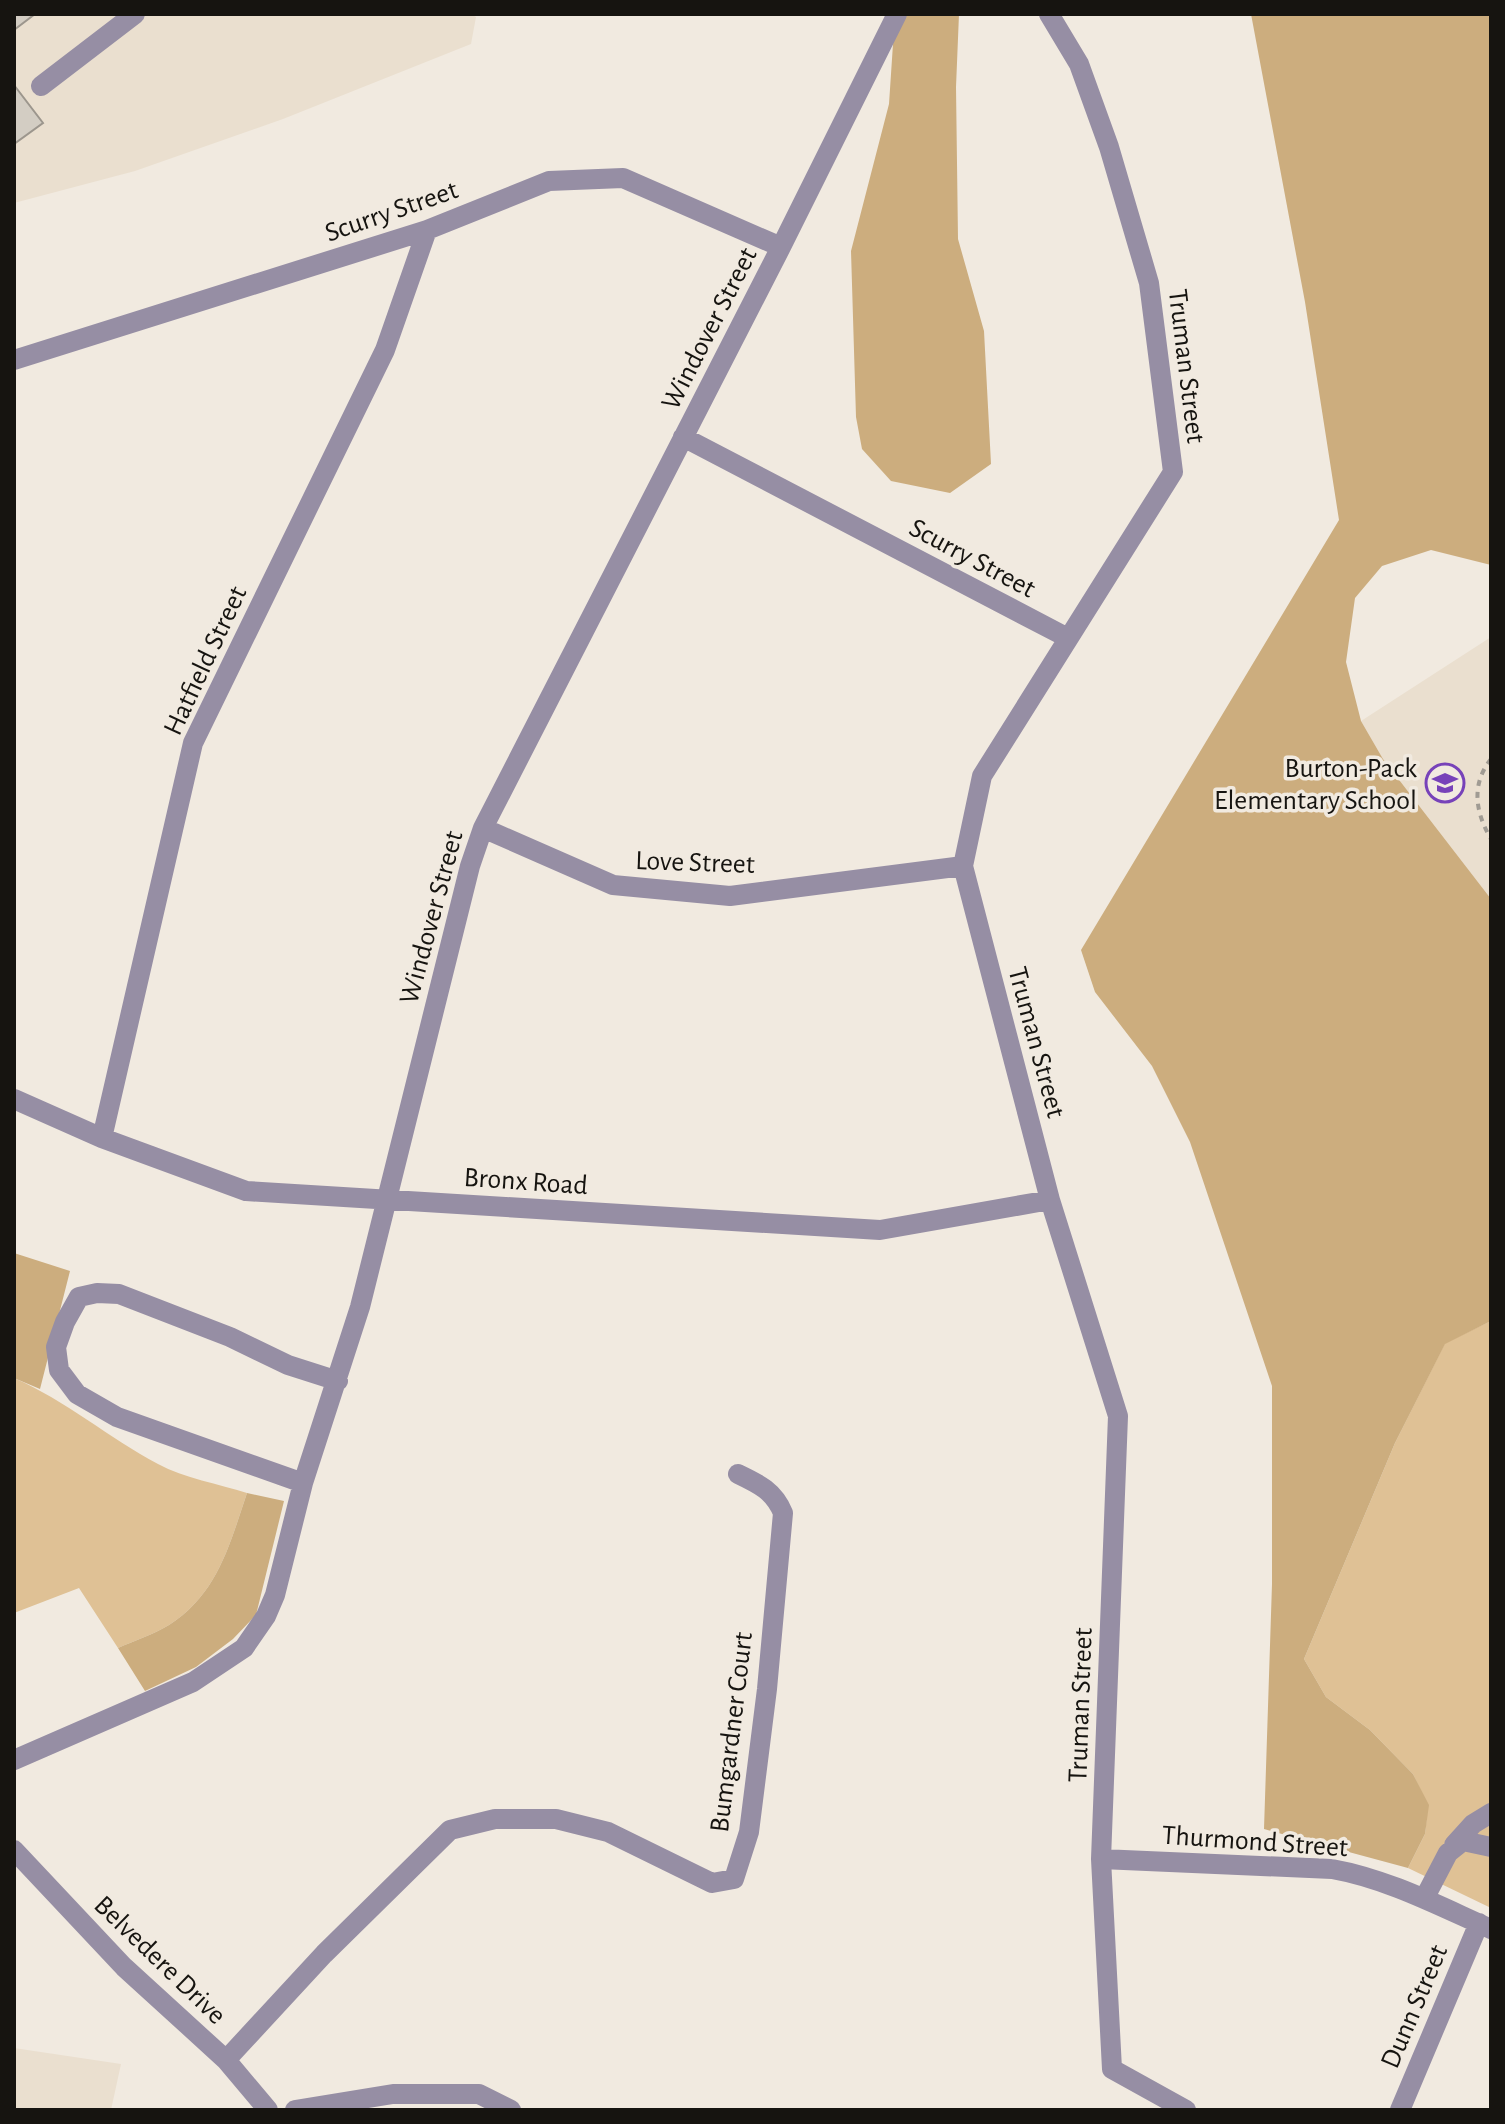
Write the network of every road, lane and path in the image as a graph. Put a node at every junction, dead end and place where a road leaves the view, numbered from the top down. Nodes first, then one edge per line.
1 (135, 14) edge
2 (897, 14) edge
3 (1049, 14) edge
4 (41, 86) dead end
5 (427, 230) junction
6 (781, 247) junction
7 (14, 360) edge
8 (683, 437) junction
9 (1068, 638) junction
10 (1491, 759) edge
11 (483, 828) junction
12 (1491, 839) edge
13 (963, 866) junction
14 (14, 1099) edge
15 (102, 1138) junction
16 (386, 1199) junction
17 (1050, 1200) junction
18 (338, 1381) junction
19 (738, 1474) dead end
20 (303, 1483) junction
21 (14, 1760) edge
22 (1491, 1813) edge
23 (1454, 1845) junction
24 (1491, 1847) edge
25 (14, 1850) edge
26 (1101, 1859) junction
27 (1424, 1899) junction
28 (1485, 1926) edge
29 (226, 2060) junction
30 (268, 2110) edge
31 (295, 2110) edge
32 (511, 2110) edge
33 (1186, 2110) edge
34 (1400, 2110) edge

1 - 4 street
2 - 6 street, Windover Street
3 - 9 street, Truman Street
5 - 6 street, Scurry Street
5 - 7 street, Scurry Street
5 - 15 street, Hatfield Street
6 - 8 street, Windover Street
8 - 9 street, Scurry Street
8 - 11 street, Windover Street
9 - 13 street, Truman Street
10 - 12 path
11 - 13 street, Love Street
11 - 16 street, Windover Street
13 - 17 street, Truman Street
14 - 15 street, Bronx Road
15 - 16 street, Bronx Road
16 - 17 street, Bronx Road
16 - 18 street, Windover Street
17 - 26 street, Truman Street
18 - 20 street, Windover Street
18 - 20 street
19 - 29 street, Bumgardner Court
20 - 21 street, Windover Street
22 - 23 street
23 - 24 street
23 - 27 street
25 - 29 street, Belvedere Drive
26 - 27 street, Thurmond Street
26 - 33 street, Truman Street
27 - 28 street, Thurmond Street
28 - 34 street, Dunn Street
29 - 30 street, Belvedere Drive
31 - 32 street

